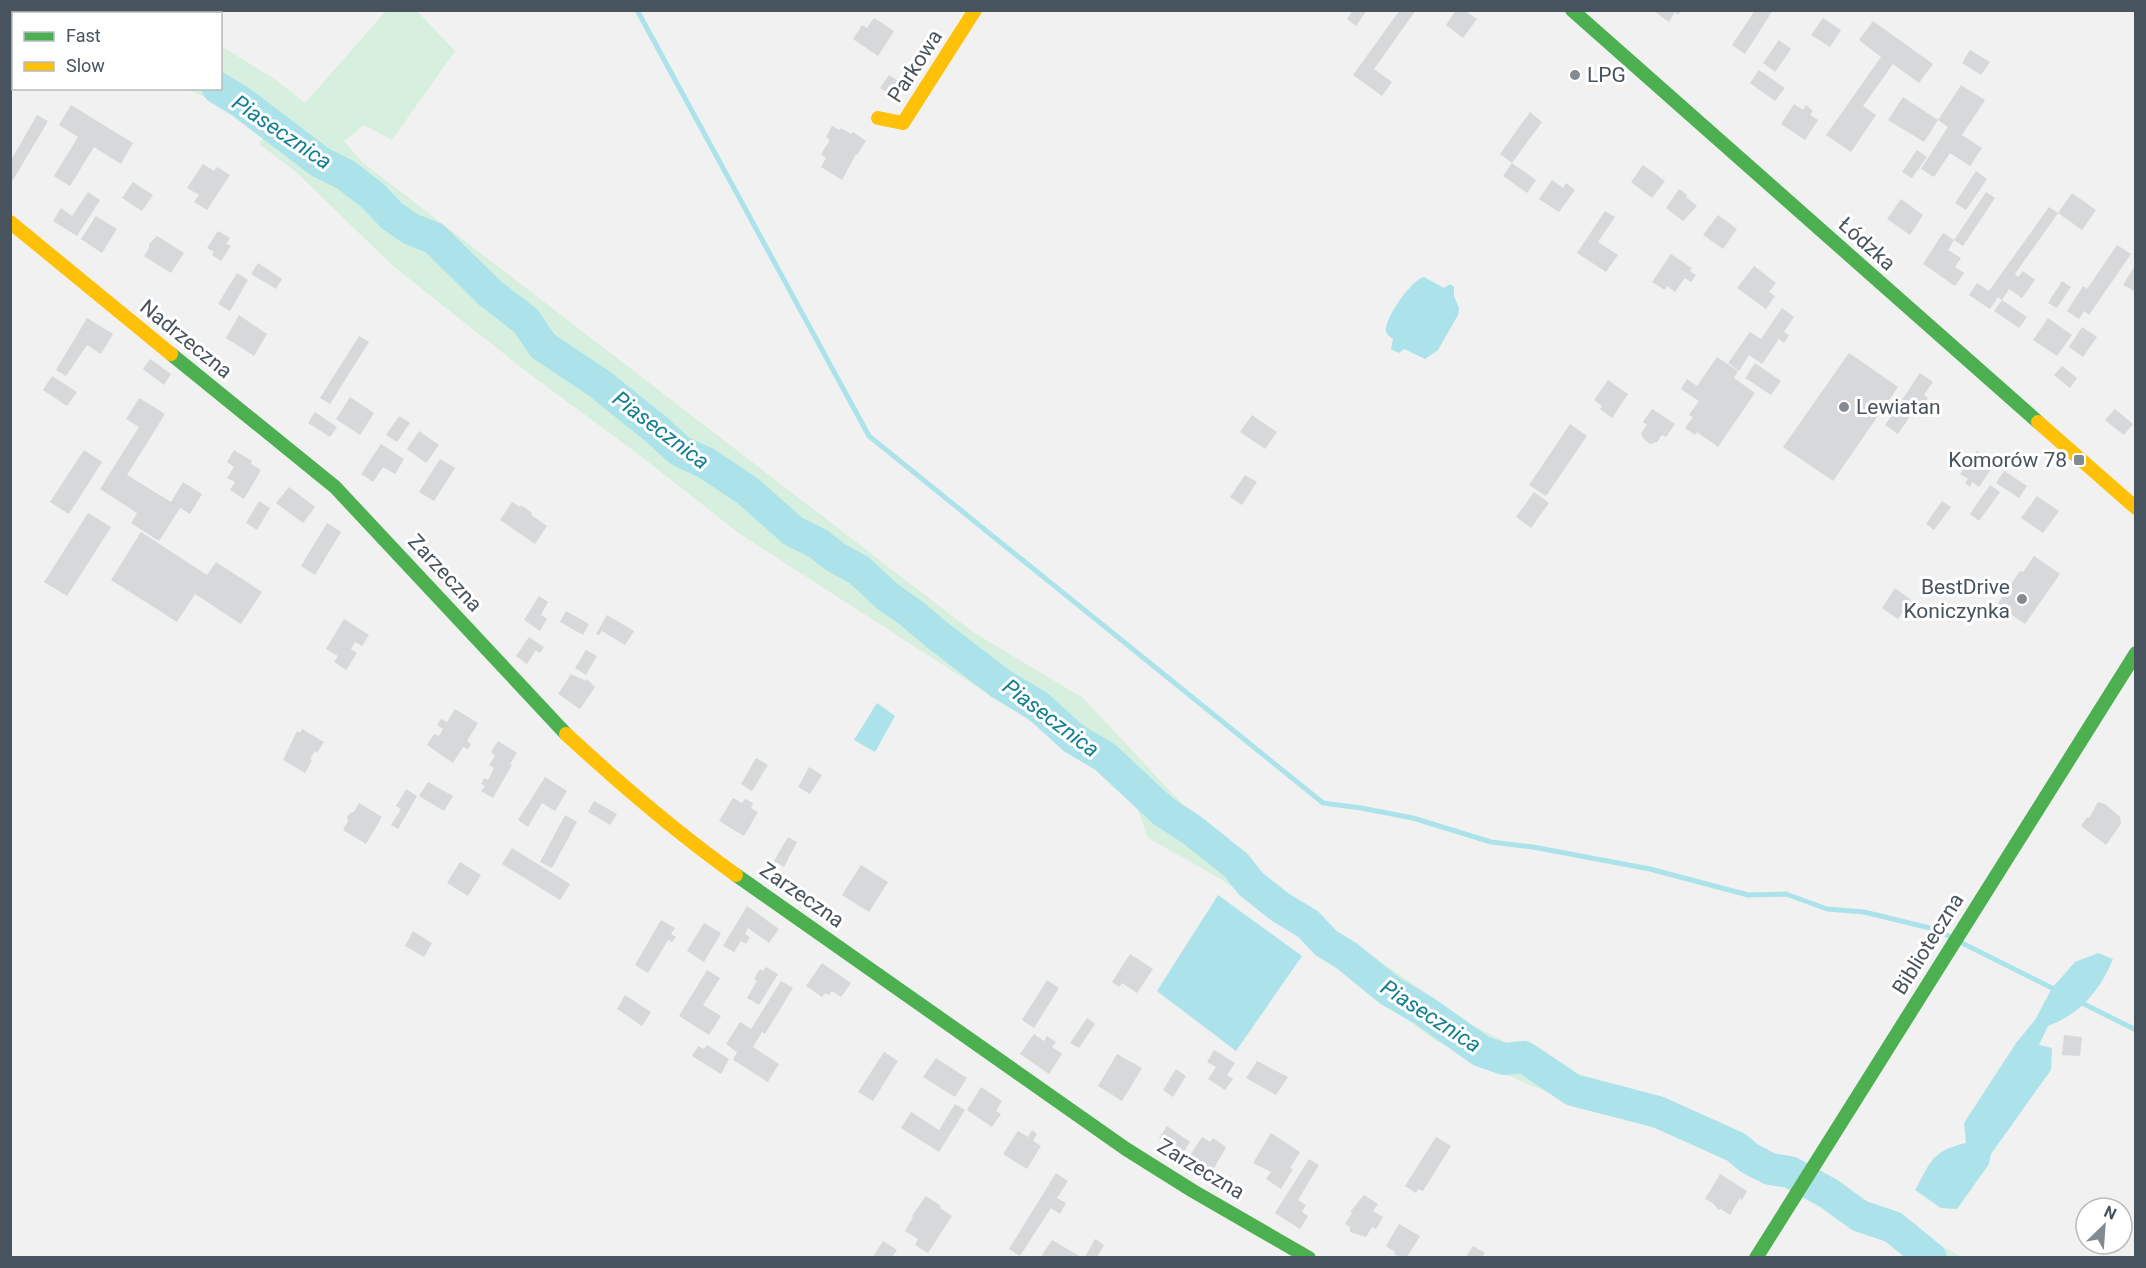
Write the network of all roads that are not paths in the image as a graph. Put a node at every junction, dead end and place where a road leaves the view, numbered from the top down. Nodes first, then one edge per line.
1 (975, 10) edge
2 (1572, 10) edge
3 (878, 118) dead end
4 (10, 222) edge
5 (335, 487) joint
6 (2136, 508) edge
7 (2136, 653) edge
8 (1309, 1257) edge
9 (1756, 1257) edge

1 - 3 street, Parkowa
2 - 6 street, Łódzka
4 - 5 street, Nadrzeczna
5 - 8 street, Zarzeczna
7 - 9 street, Biblioteczna

